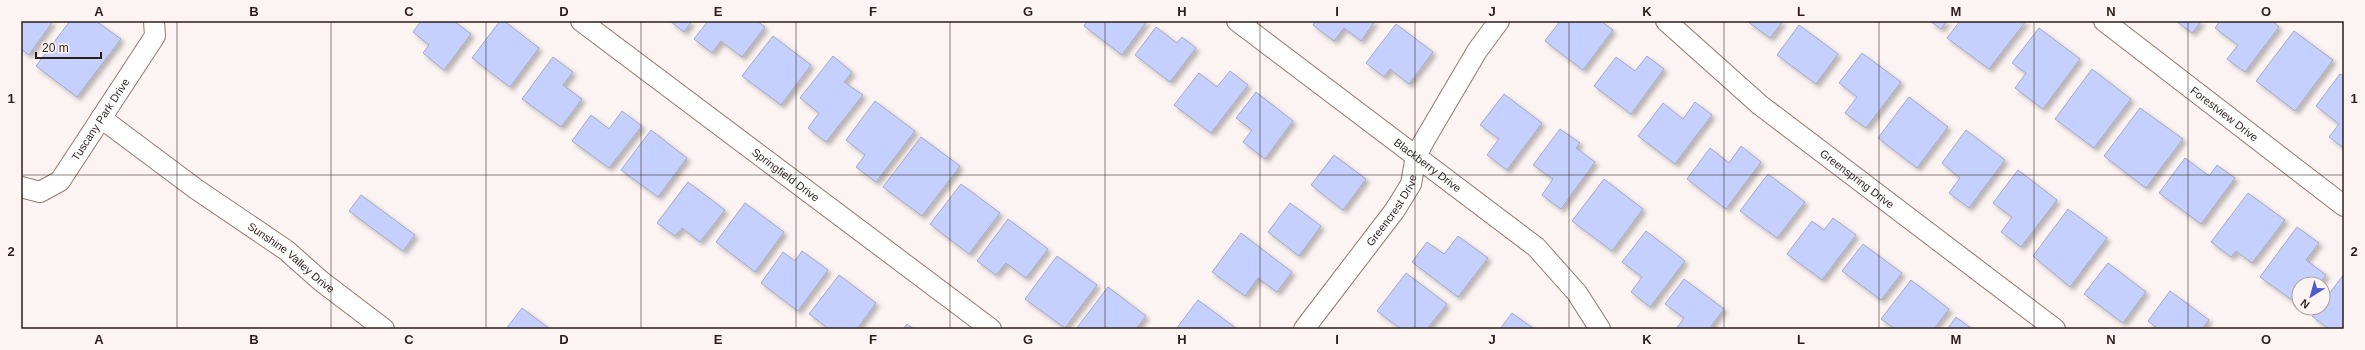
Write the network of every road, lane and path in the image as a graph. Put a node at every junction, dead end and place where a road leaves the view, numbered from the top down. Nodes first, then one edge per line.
1 (154, 21) edge
2 (581, 21) edge
3 (1237, 21) edge
4 (1499, 21) edge
5 (1666, 21) edge
6 (2104, 21) edge
7 (101, 118) junction
8 (1416, 156) junction
9 (21, 188) edge
10 (2344, 206) edge
11 (384, 329) edge
12 (991, 329) edge
13 (1304, 329) edge
14 (1600, 329) edge
15 (2055, 329) edge

1 - 7 street, Tuscany Park Drive
2 - 12 street, Springfield Drive
3 - 8 street, Blackberry Drive
4 - 8 street, Greencrest Drive
5 - 15 street, Greenspring Drive
6 - 10 street, Forestview Drive
7 - 9 street, Tuscany Park Drive
7 - 11 street, Sunshine Valley Drive
8 - 13 street, Greencrest Drive
8 - 14 street, Blackberry Drive

